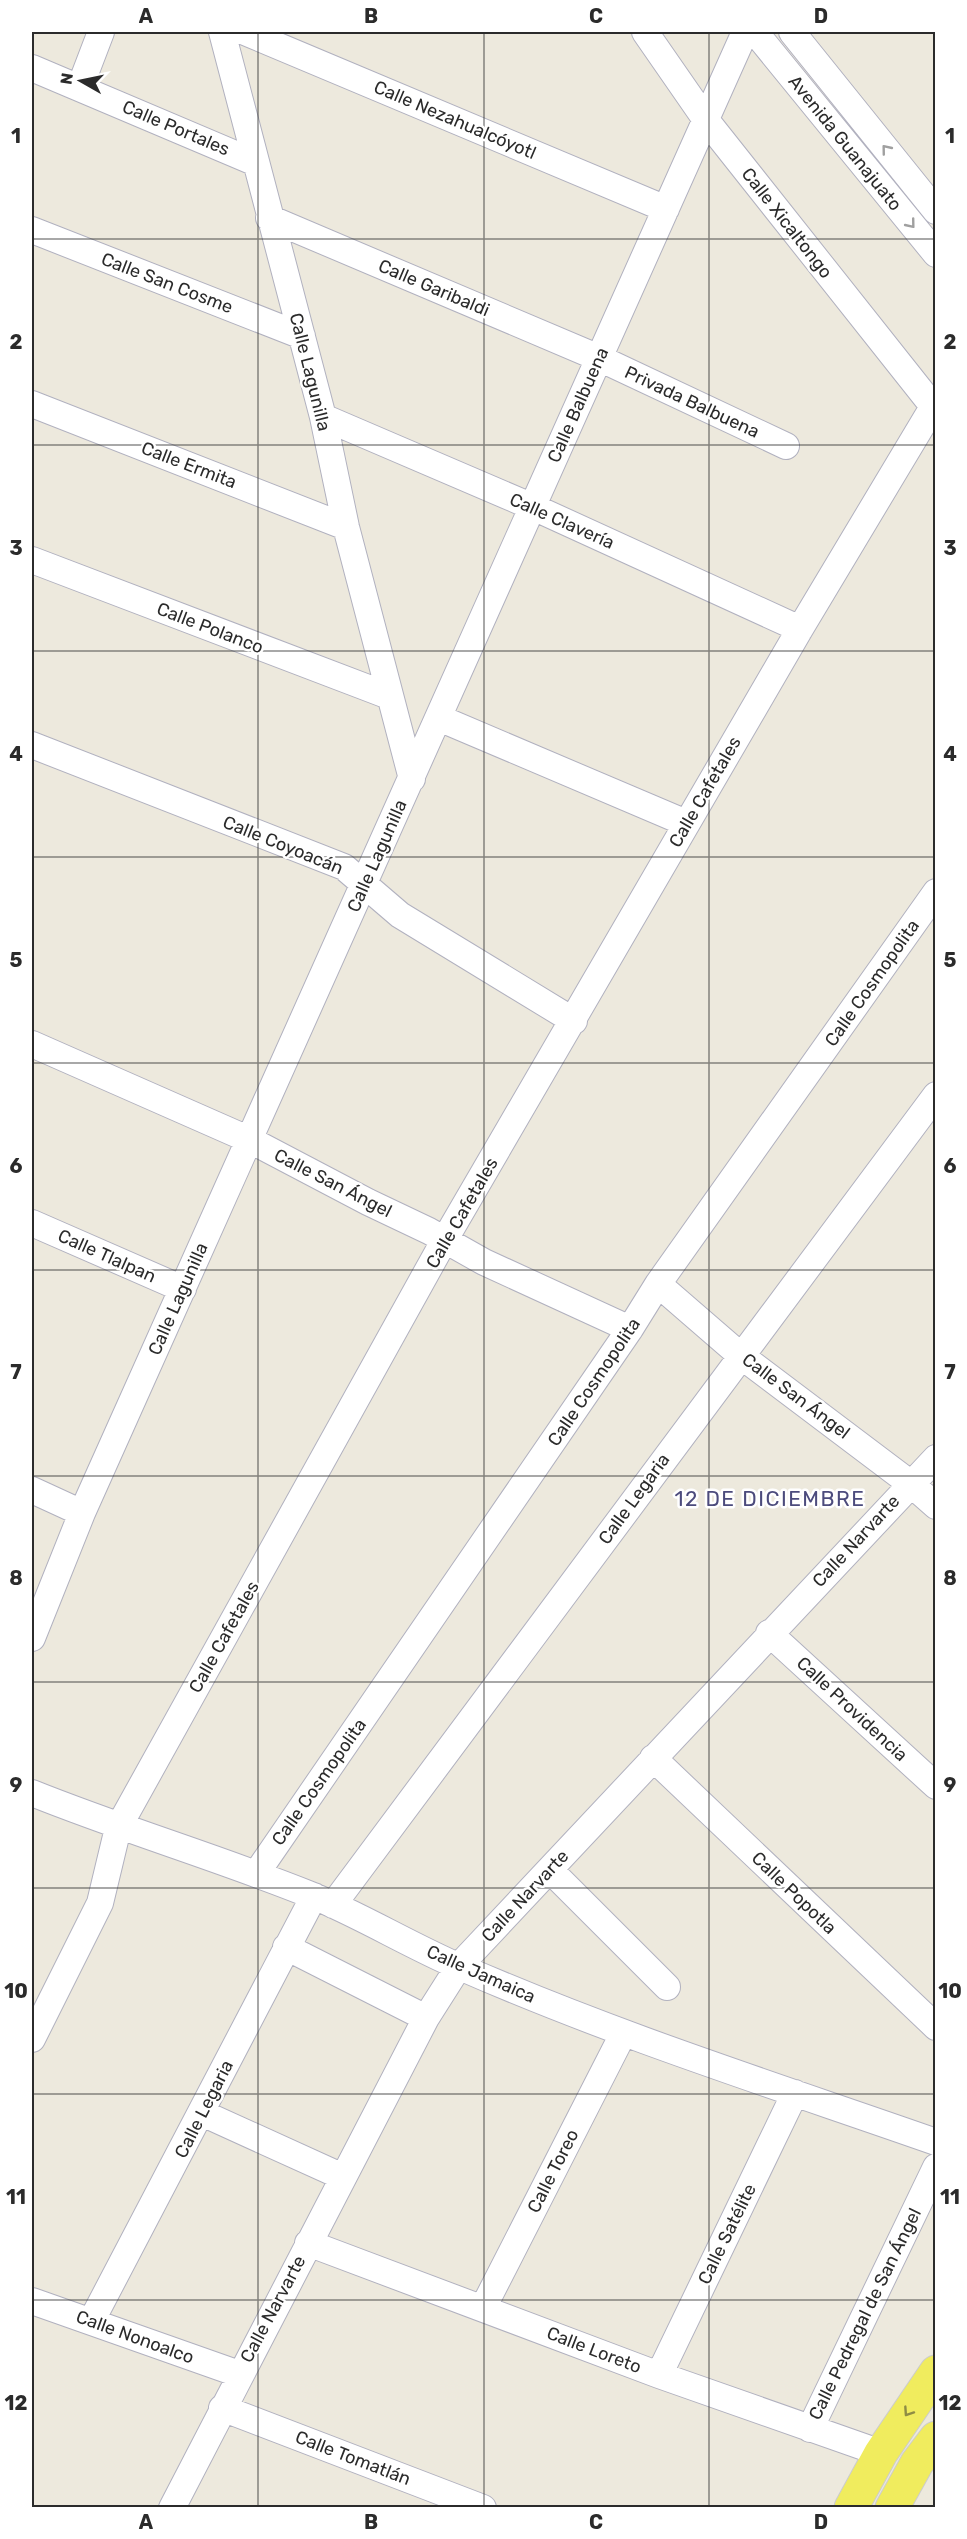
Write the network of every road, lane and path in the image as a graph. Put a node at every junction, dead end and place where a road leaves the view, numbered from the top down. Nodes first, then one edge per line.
1 (100, 32) edge
2 (222, 32) edge
3 (245, 32) edge
4 (645, 32) edge
5 (745, 32) edge
6 (755, 32) edge
7 (792, 32) edge
8 (32, 68) edge
9 (80, 87) junction
10 (706, 120) junction
11 (254, 162) junction
12 (666, 209) junction
13 (936, 211) edge
14 (269, 218) junction
15 (32, 230) edge
16 (936, 254) edge
17 (302, 336) junction
18 (599, 358) junction
19 (32, 404) edge
20 (934, 408) edge
21 (323, 417) junction
22 (786, 446) dead end
23 (533, 507) junction
24 (346, 526) junction
25 (32, 560) edge
26 (800, 629) junction
27 (390, 696) junction
28 (439, 718) junction
29 (32, 745) edge
30 (411, 779) junction
31 (686, 823) junction
32 (364, 884) junction
33 (936, 892) edge
34 (574, 1021) junction
35 (32, 1044) edge
36 (936, 1095) edge
37 (250, 1140) junction
38 (32, 1223) edge
39 (444, 1241) junction
40 (658, 1284) junction
41 (183, 1289) junction
42 (630, 1329) junction
43 (740, 1354) junction
44 (936, 1458) edge
45 (911, 1484) junction
46 (32, 1490) edge
47 (936, 1506) edge
48 (82, 1513) junction
49 (770, 1633) junction
50 (32, 1638) edge
51 (654, 1758) junction
52 (936, 1786) edge
53 (32, 1793) edge
54 (118, 1828) junction
55 (550, 1870) junction
56 (256, 1874) junction
57 (324, 1900) junction
58 (286, 1947) junction
59 (459, 1966) junction
60 (667, 1987) dead end
61 (426, 2018) junction
62 (936, 2027) edge
63 (623, 2034) junction
64 (32, 2039) edge
65 (795, 2092) junction
66 (202, 2113) junction
67 (936, 2142) edge
68 (936, 2167) edge
69 (343, 2177) junction
70 (308, 2243) junction
71 (32, 2301) edge
72 (483, 2308) junction
73 (92, 2320) junction
74 (936, 2372) edge
75 (239, 2374) junction
76 (659, 2375) junction
77 (222, 2408) junction
78 (810, 2429) junction
79 (881, 2453) junction
80 (929, 2456) edge
81 (172, 2508) edge
82 (483, 2508) edge
83 (851, 2508) edge
84 (892, 2508) edge

1 - 9 street
2 - 11 street, Calle Lagunilla
3 - 12 street, Calle Nezahualcóyotl
4 - 10 street, Calle Xicaltongo
5 - 10 street, Calle Balbuena
6 -> 16 street, Avenida Guanajuato
13 -> 7 street, Avenida Guanajuato
8 - 9 street, Calle Portales
9 - 11 street, Calle Portales
10 - 12 street, Calle Balbuena
10 - 20 street, Calle Xicaltongo
11 - 14 street, Calle Lagunilla
12 - 18 street, Calle Balbuena
14 - 17 street, Calle Lagunilla
14 - 18 street, Calle Garibaldi
15 - 17 street, Calle San Cosme
17 - 21 street, Calle Lagunilla
18 - 22 street, Privada Balbuena
18 - 23 street, Calle Balbuena
19 - 24 street, Calle Ermita
20 - 26 street, Calle Cafetales
21 - 23 street, Calle Clavería
21 - 24 street, Calle Lagunilla
23 - 26 street, Calle Clavería
23 - 28 street, Calle Balbuena
24 - 27 street, Calle Lagunilla
25 - 27 street, Calle Polanco
26 - 31 street, Calle Cafetales
27 - 30 street, Calle Lagunilla
28 - 30 street, Calle Balbuena
28 - 31 street
29 - 32 street, Calle Coyoacán
30 - 32 street, Calle Lagunilla
31 - 34 street, Calle Cafetales
32 - 34 street, Calle Coyoacán
32 - 37 street, Calle Lagunilla
33 - 40 street, Calle Cosmopolita
34 - 39 street, Calle Cafetales
35 - 37 street, Calle San Ángel
36 - 43 street, Calle Legaria
37 - 39 street, Calle San Ángel
37 - 41 street, Calle Lagunilla
38 - 41 street, Calle Tlalpan
39 - 42 street, Calle San Ángel
39 - 54 street, Calle Cafetales
40 - 42 street, Calle Cosmopolita
40 - 43 street, Calle San Ángel
41 - 48 street, Calle Lagunilla
42 - 56 street, Calle Cosmopolita
43 - 45 street, Calle San Ángel
43 - 57 street, Calle Legaria
44 - 45 street, Calle Narvarte
45 - 47 street, Calle San Ángel
45 - 49 street, Calle Narvarte
46 - 48 street
48 - 50 street, Calle Lagunilla
49 - 51 street, Calle Narvarte
49 - 52 street, Calle Providencia
51 - 55 street, Calle Narvarte
51 - 62 street, Calle Popotla
53 - 54 street, Calle Jamaica
54 - 56 street, Calle Jamaica
54 - 64 street, Calle Cafetales
55 - 59 street, Calle Narvarte
55 - 60 street
56 - 57 street, Calle Jamaica
57 - 58 street, Calle Legaria
57 - 59 street, Calle Jamaica
58 - 61 street
58 - 66 street, Calle Legaria
59 - 61 street, Calle Narvarte
59 - 63 street, Calle Jamaica
61 - 69 street, Calle Narvarte
63 - 65 street, Calle Jamaica
63 - 72 street, Calle Toreo
65 - 67 street, Calle Jamaica
65 - 76 street, Calle Satélite
66 - 69 street
66 - 73 street, Calle Legaria
68 - 78 street, Calle Pedregal de San Ángel
69 - 70 street, Calle Narvarte
70 - 72 street, Calle Loreto
70 - 75 street, Calle Narvarte
71 - 73 street, Calle Nonoalco
72 - 76 street, Calle Loreto
73 - 75 street, Calle Nonoalco
74 -> 79 main road
75 - 77 street, Calle Narvarte
76 - 78 street, Calle Loreto
77 - 81 street, Calle Narvarte
77 - 82 street, Calle Tomatlán
78 - 79 street, Calle Loreto
79 - 83 main road
80 - 84 main road

